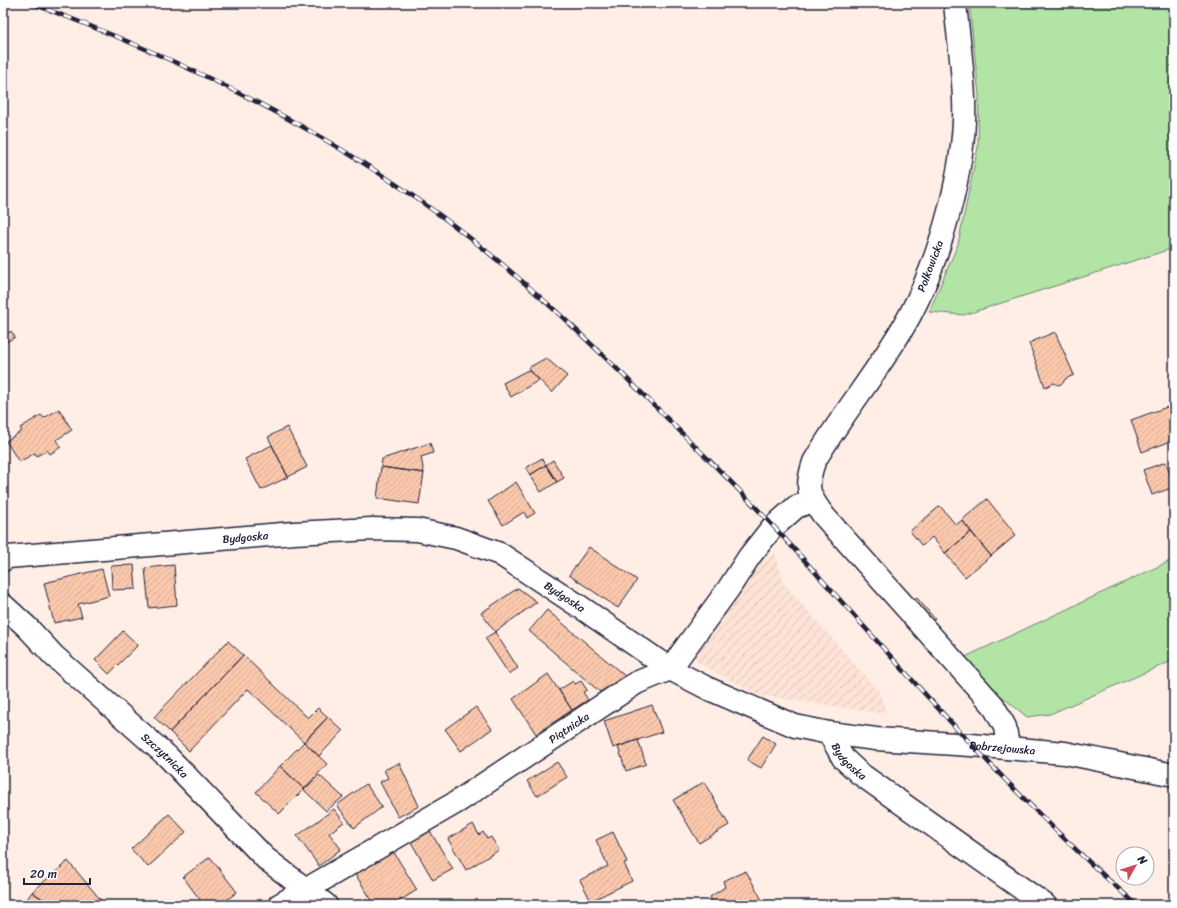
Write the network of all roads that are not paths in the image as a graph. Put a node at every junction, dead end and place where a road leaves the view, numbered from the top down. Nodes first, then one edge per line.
1 (955, 3) edge
2 (812, 501) junction
3 (5, 555) edge
4 (3, 605) edge
5 (670, 669) junction
6 (829, 733) junction
7 (1008, 748) junction
8 (1174, 775) edge
9 (304, 889) junction
10 (279, 905) edge
11 (326, 905) edge
12 (1045, 905) edge

1 - 2 street, Polkowicka
2 - 5 street
2 - 7 street
3 - 5 street, Bydgoska
4 - 9 street, Szczytnicka
5 - 6 street, Bydgoska
5 - 9 street, Piątnicka
6 - 7 street, Dobrzejowska
6 - 12 street, Bydgoska
7 - 8 street, Dobrzejowska
9 - 10 street, Piątnicka
9 - 11 street, Szczytnicka

